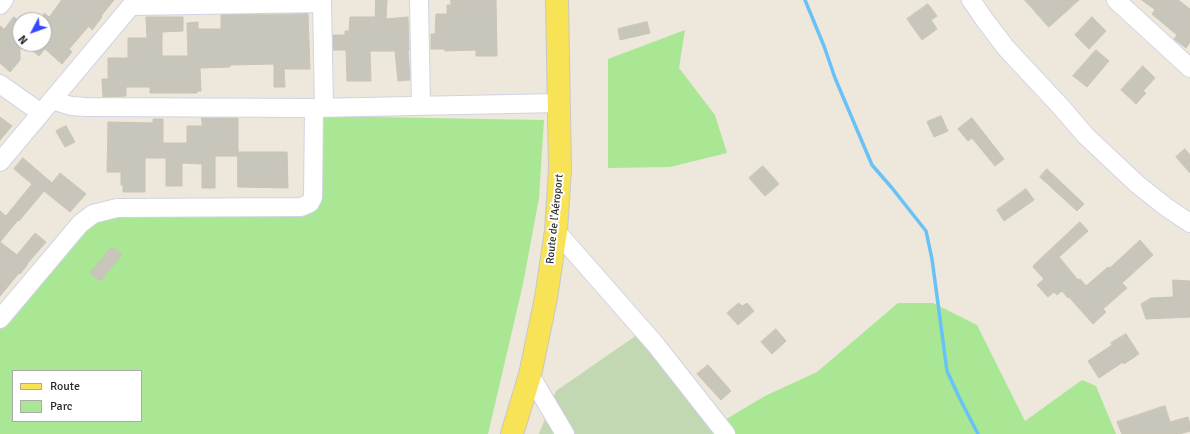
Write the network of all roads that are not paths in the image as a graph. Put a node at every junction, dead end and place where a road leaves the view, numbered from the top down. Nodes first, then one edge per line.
1 (4, 0) edge
2 (419, 0) edge
3 (557, 0) edge
4 (971, 0) edge
5 (1116, 0) edge
6 (322, 2) edge
7 (134, 3) edge
8 (0, 4) edge
9 (1187, 60) edge
10 (0, 84) edge
11 (52, 100) junction
12 (559, 103) junction
13 (421, 106) junction
14 (319, 108) junction
15 (41, 113) junction
16 (0, 162) edge
17 (1190, 223) edge
18 (556, 231) junction
19 (0, 319) edge
20 (530, 374) junction
21 (512, 434) edge
22 (565, 434) edge
23 (726, 434) edge

1 - 8 street
2 - 13 street
3 - 12 main road, Route de l'Aéroport
4 - 17 street
5 - 9 street
6 - 7 street
6 - 14 street
7 - 11 street
10 - 15 street
11 - 14 street
11 - 15 street
12 - 13 street
12 - 18 main road, Route de l'Aéroport
13 - 14 street
14 - 19 street
15 - 16 street
18 - 20 main road, Route de l'Aéroport
18 - 23 street
20 - 21 main road, Route de l'Aéroport
20 - 22 street

